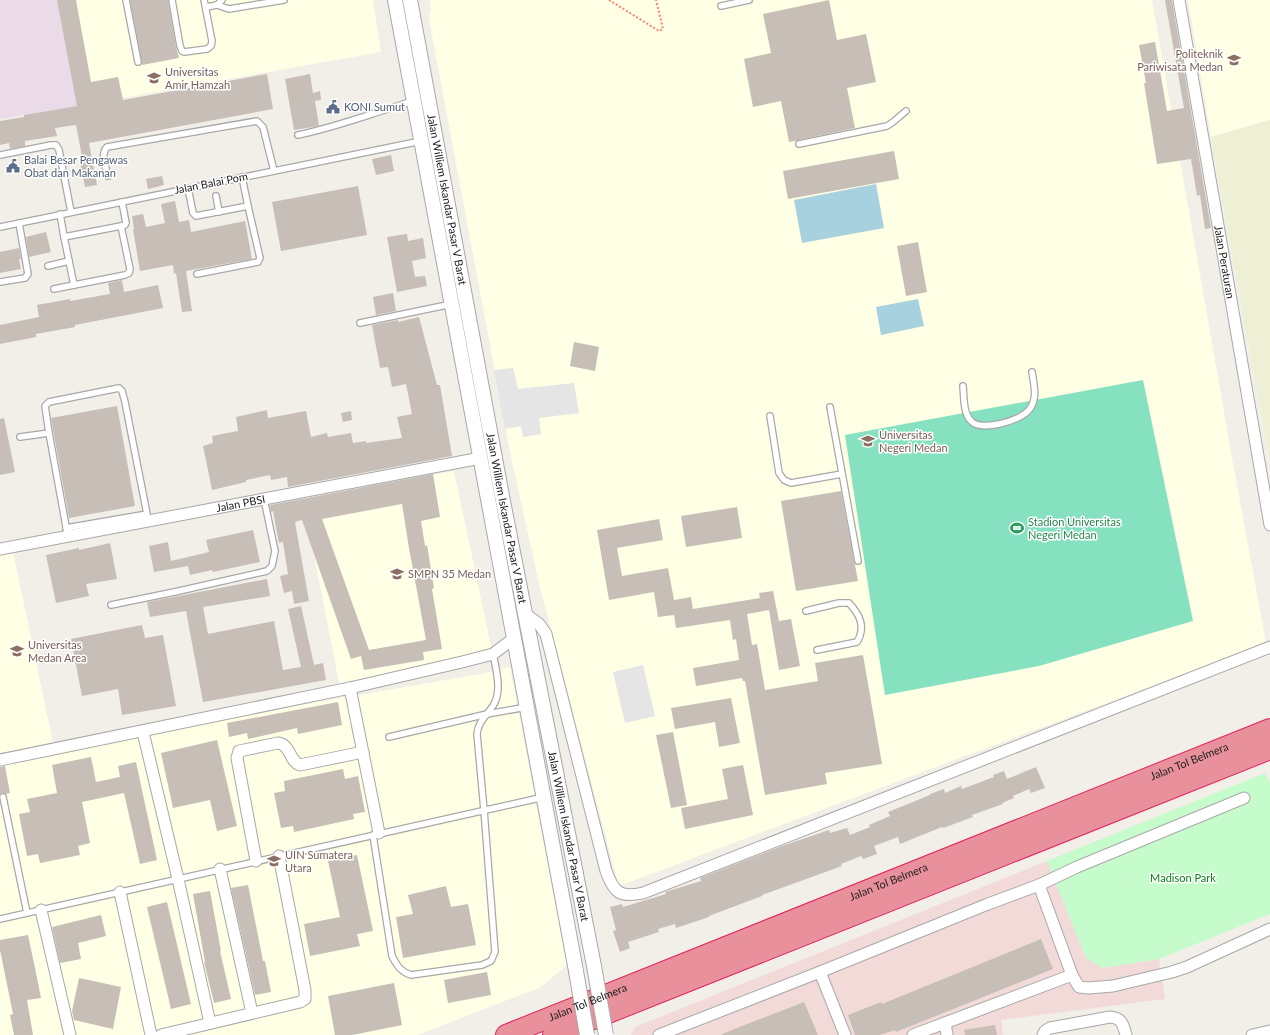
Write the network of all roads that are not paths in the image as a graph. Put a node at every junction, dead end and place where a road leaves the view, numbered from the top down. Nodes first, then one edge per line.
1 (126, 0) edge
2 (172, 0) edge
3 (204, 0) edge
4 (222, 0) edge
5 (284, 0) edge
6 (395, 0) edge
7 (410, 0) edge
8 (749, 0) edge
9 (1179, 0) edge
10 (261, 2) edge
11 (217, 5) junction
12 (721, 6) dead end
13 (206, 7) junction
14 (138, 62) dead end
15 (414, 101) junction
16 (906, 111) dead end
17 (298, 135) dead end
18 (436, 138) junction
19 (422, 140) junction
20 (799, 144) dead end
21 (0, 155) edge
22 (274, 171) junction
23 (108, 176) dead end
24 (242, 177) junction
25 (188, 188) junction
26 (216, 196) dead end
27 (122, 202) junction
28 (248, 206) junction
29 (70, 212) junction
30 (219, 212) junction
31 (60, 214) junction
32 (18, 223) junction
33 (121, 226) junction
34 (0, 227) edge
35 (64, 237) junction
36 (69, 261) junction
37 (48, 266) dead end
38 (197, 274) dead end
39 (0, 282) edge
40 (455, 282) junction
41 (74, 285) junction
42 (54, 289) dead end
43 (452, 304) junction
44 (360, 323) dead end
45 (1032, 372) dead end
46 (963, 386) dead end
47 (830, 407) dead end
48 (770, 416) dead end
49 (49, 433) junction
50 (20, 437) dead end
51 (481, 458) junction
52 (842, 474) junction
53 (264, 499) junction
54 (1270, 524) edge
55 (67, 532) junction
56 (0, 549) edge
57 (858, 561) dead end
58 (111, 605) dead end
59 (806, 611) dead end
60 (524, 613) junction
61 (514, 638) junction
62 (1270, 647) edge
63 (817, 650) dead end
64 (493, 654) junction
65 (350, 688) junction
66 (527, 707) junction
67 (487, 714) junction
68 (1270, 729) edge
69 (143, 732) junction
70 (389, 737) dead end
71 (1270, 749) edge
72 (363, 752) junction
73 (0, 760) edge
74 (4, 797) dead end
75 (544, 797) junction
76 (1244, 798) dead end
77 (484, 810) junction
78 (376, 834) junction
79 (279, 856) junction
80 (256, 861) junction
81 (220, 869) junction
82 (178, 879) junction
83 (1039, 885) junction
84 (120, 892) junction
85 (41, 910) junction
86 (27, 913) junction
87 (0, 919) edge
88 (1270, 929) edge
89 (820, 972) junction
90 (1072, 975) junction
91 (252, 1013) junction
92 (210, 1023) junction
93 (945, 1023) junction
94 (1270, 1031) edge
95 (70, 1035) edge
96 (151, 1035) edge
97 (161, 1035) edge
98 (506, 1035) edge
99 (553, 1035) edge
100 (588, 1035) edge
101 (606, 1035) edge
102 (659, 1035) edge
103 (845, 1035) edge
104 (913, 1035) edge
105 (947, 1035) edge
106 (1043, 1035) edge
107 (1126, 1035) edge
108 (1252, 1035) edge

1 - 14 lane
2 - 13 lane
3 - 13 lane
4 - 11 lane
5 - 10 lane
6 - 15 street, Jalan Williem Iskandar Pasar V Barat
7 - 18 street, Jalan Williem Iskandar Pasar V Barat
8 - 12 lane
9 - 54 street, Jalan Peraturan
10 - 11 lane
11 - 13 lane
15 - 17 lane
15 - 19 street, Jalan Williem Iskandar Pasar V Barat
16 - 20 lane
18 - 19 street
18 - 40 street, Jalan Williem Iskandar Pasar V Barat
19 - 22 lane, Jalan Balai Pom
19 - 40 street, Jalan Williem Iskandar Pasar V Barat
21 - 29 lane
22 - 23 lane
22 - 24 lane, Jalan Balai Pom
24 - 25 lane, Jalan Balai Pom
24 - 28 lane
25 - 27 lane, Jalan Balai Pom
25 - 30 lane
26 - 30 lane
27 - 29 lane, Jalan Balai Pom
27 - 33 lane
28 - 30 lane
28 - 38 lane
29 - 31 lane, Jalan Balai Pom
31 - 32 lane, Jalan Balai Pom
31 - 35 lane
32 - 34 lane, Jalan Balai Pom
32 - 39 lane
33 - 35 lane
33 - 41 lane
35 - 36 lane
36 - 37 lane
36 - 41 lane
40 - 43 street, Jalan Williem Iskandar Pasar V Barat
40 - 60 street, Jalan Williem Iskandar Pasar V Barat
41 - 42 lane
43 - 44 lane
43 - 51 street, Jalan Williem Iskandar Pasar V Barat
45 - 46 lane
47 - 52 lane
48 - 52 lane
49 - 50 lane
49 - 55 lane
49 - 55 lane
51 - 53 street, Jalan PBSI
51 - 61 street, Jalan Williem Iskandar Pasar V Barat
52 - 57 lane
53 - 55 street, Jalan PBSI
53 - 58 lane
55 - 56 street, Jalan PBSI
59 - 63 lane
60 - 62 street
60 - 101 street, Jalan Williem Iskandar Pasar V Barat, bridge
61 - 64 street
61 - 66 street, Jalan Williem Iskandar Pasar V Barat
64 - 65 street
64 - 67 lane
65 - 69 street
65 - 72 street
66 - 67 lane
66 - 75 street, Jalan Williem Iskandar Pasar V Barat
67 - 70 lane
67 - 77 lane
68 - 98 highway, Jalan Tol Belmera
69 - 73 street
69 - 82 street
71 - 99 highway, Jalan Tol Belmera
72 - 78 street
72 - 80 street
74 - 86 lane
75 - 77 lane
75 - 100 street, Jalan Williem Iskandar Pasar V Barat, bridge
76 - 83 street
77 - 78 lane
77 - 78 lane
78 - 79 lane
79 - 80 lane
79 - 91 street
80 - 81 lane
81 - 82 lane
81 - 91 street
82 - 84 lane
82 - 92 street
83 - 89 street
83 - 90 street
84 - 85 lane
84 - 96 street
85 - 86 lane
85 - 95 street
86 - 87 lane
88 - 90 street
89 - 102 street
89 - 103 street
90 - 93 street
91 - 92 street
92 - 97 street
93 - 104 street
93 - 105 street
94 - 108 street
106 - 107 street

